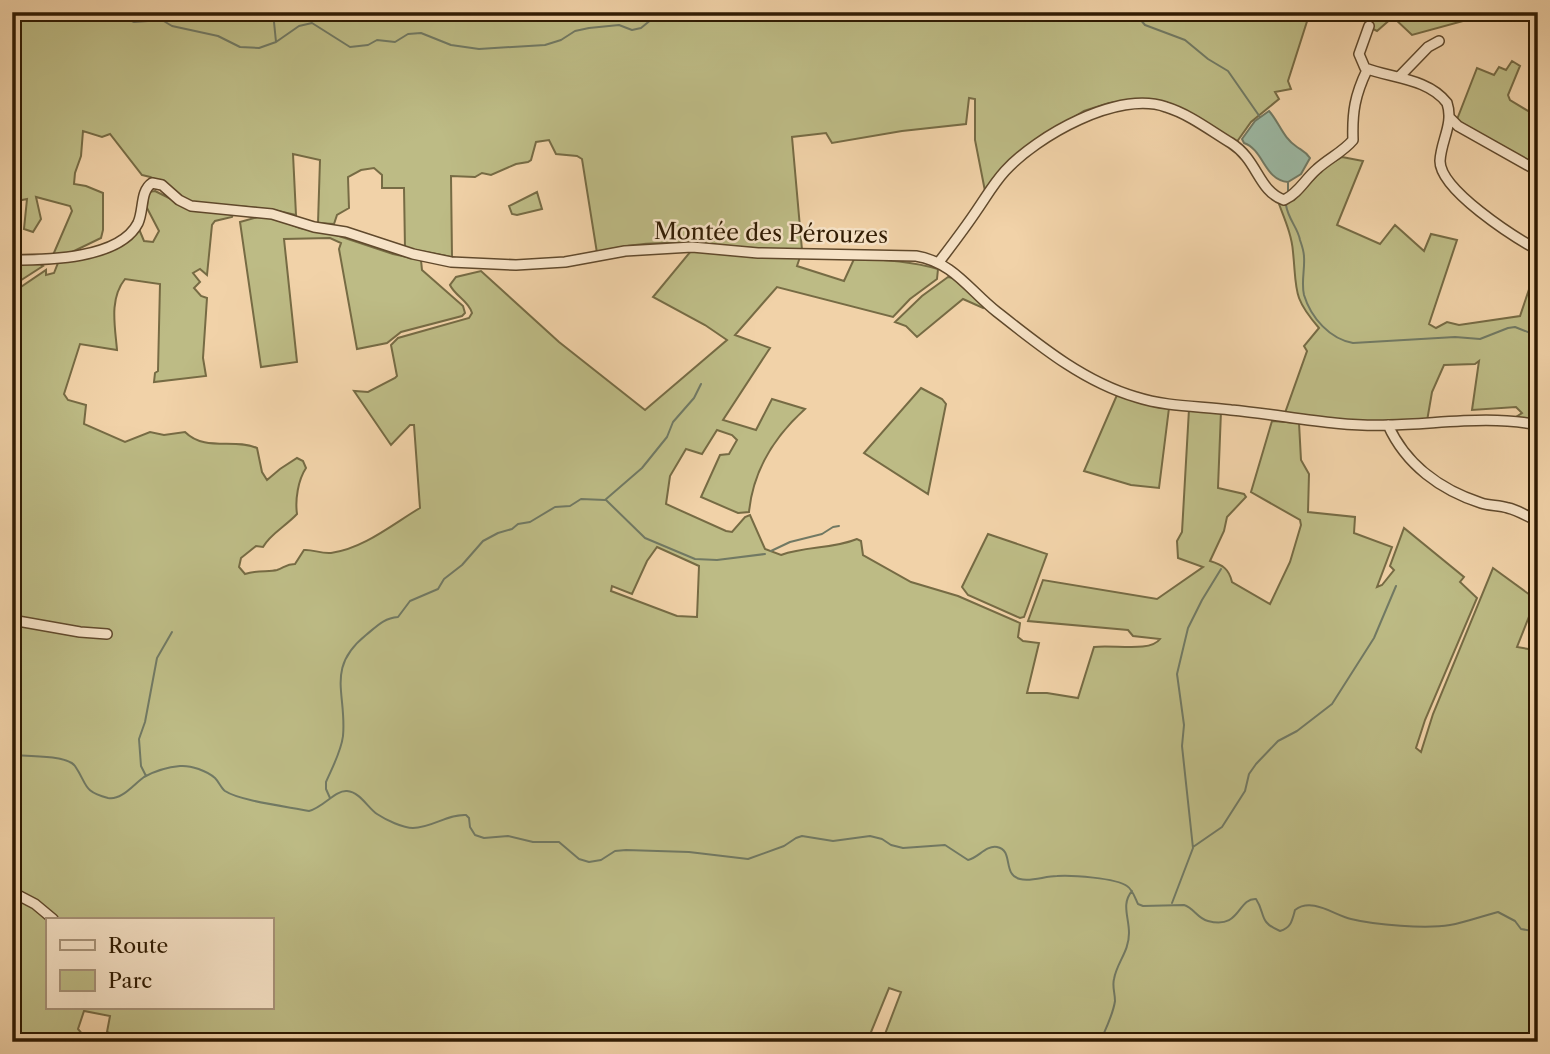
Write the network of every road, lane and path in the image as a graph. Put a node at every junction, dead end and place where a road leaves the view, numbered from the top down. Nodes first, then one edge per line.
1 (1369, 26) dead end
2 (1439, 41) dead end
3 (1367, 70) junction
4 (1399, 77) junction
5 (1453, 128) junction
6 (1538, 171) edge
7 (1538, 250) edge
8 (12, 260) edge
9 (939, 262) junction
10 (1388, 425) junction
11 (1538, 425) edge
12 (1538, 521) edge
13 (12, 620) edge
14 (107, 634) dead end
15 (12, 892) edge
16 (52, 918) edge

1 - 3 street
2 - 4 street
3 - 4 street
3 - 9 street
4 - 5 street
5 - 6 street
5 - 7 street
8 - 9 street, Montée des Pérouzes
9 - 10 street
10 - 11 street
10 - 12 street
13 - 14 street
15 - 16 street

